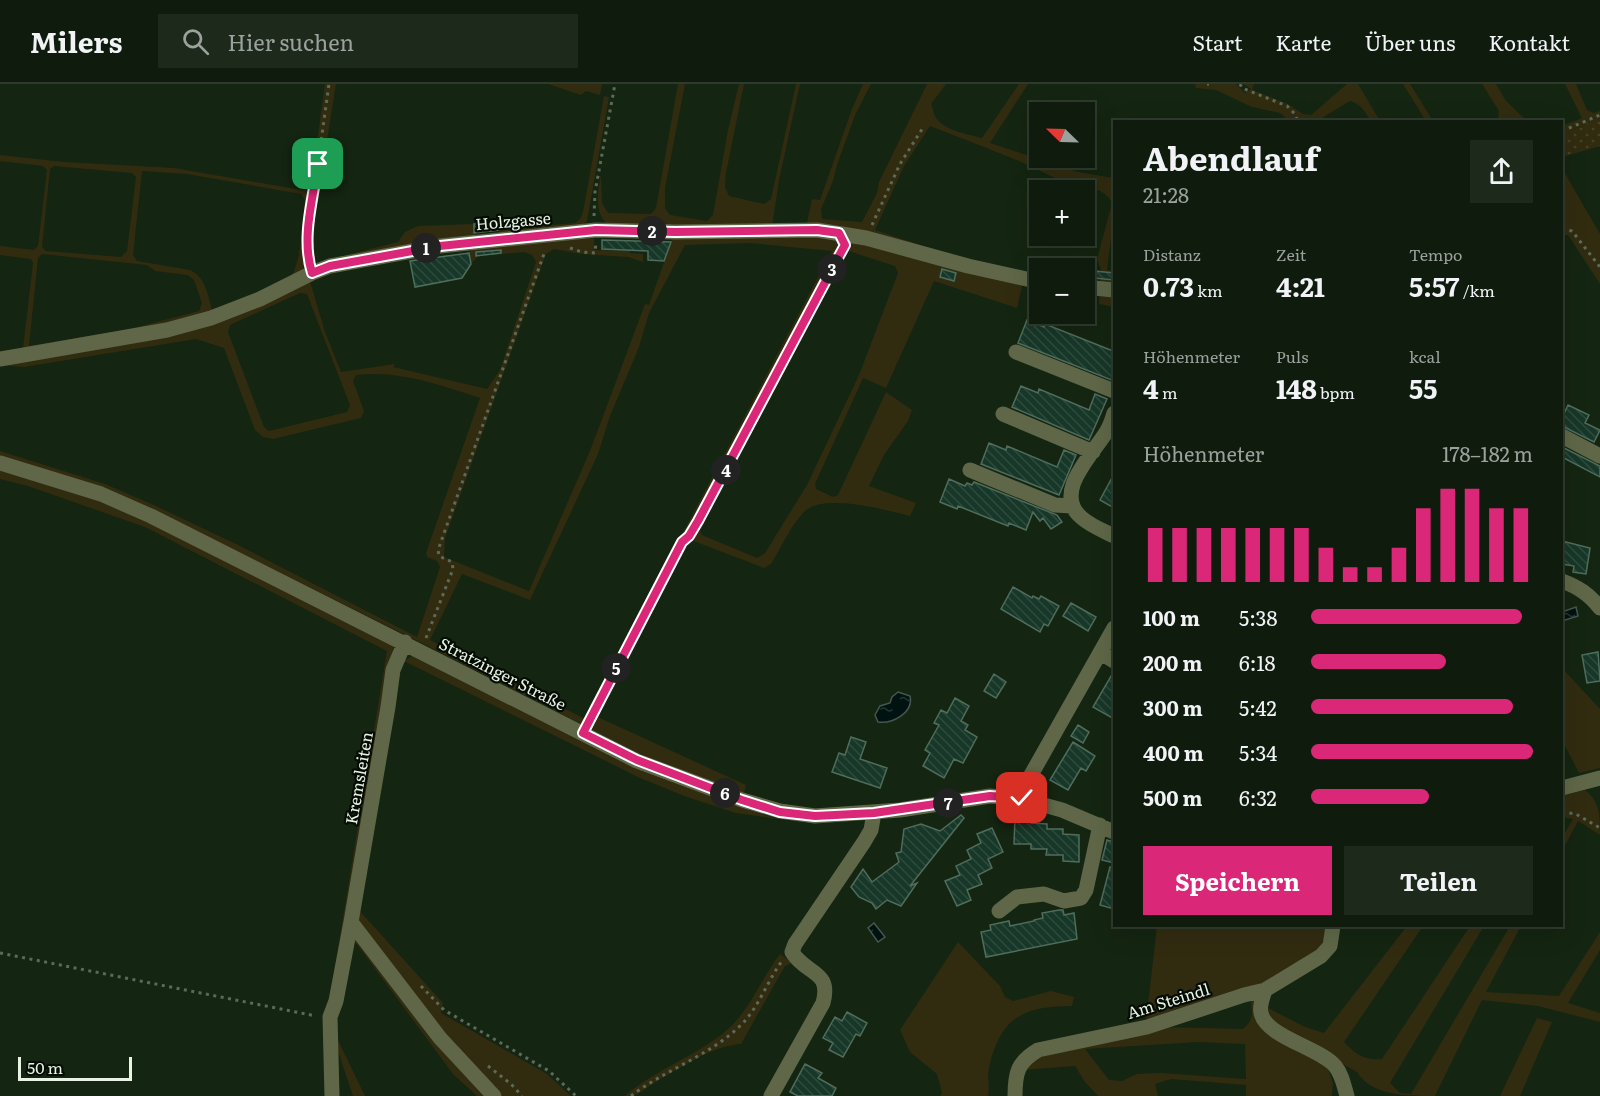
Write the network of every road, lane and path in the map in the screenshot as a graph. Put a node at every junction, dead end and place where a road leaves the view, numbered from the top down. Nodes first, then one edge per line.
1 (330, 84) edge
2 (615, 84) edge
3 (1240, 84) edge
4 (1600, 115) edge
5 (1297, 120) edge
6 (924, 126) dead end
7 (1563, 131) edge
8 (596, 230) junction
9 (1563, 230) edge
10 (839, 233) junction
11 (866, 238) junction
12 (566, 247) dead end
13 (546, 249) dead end
14 (596, 253) dead end
15 (1600, 267) edge
16 (312, 273) junction
17 (1029, 280) edge
18 (1095, 288) edge
19 (1113, 290) edge
20 (1016, 352) dead end
21 (0, 359) edge
22 (1113, 391) edge
23 (1003, 414) dead end
24 (1113, 416) edge
25 (1563, 437) edge
26 (1093, 452) junction
27 (1600, 456) edge
28 (0, 463) edge
29 (970, 470) dead end
30 (1072, 506) junction
31 (1113, 535) edge
32 (1563, 581) edge
33 (1600, 608) edge
34 (1113, 630) edge
35 (405, 642) junction
36 (421, 651) junction
37 (1101, 653) junction
38 (1113, 660) edge
39 (583, 733) junction
40 (1599, 780) edge
41 (1563, 788) edge
42 (1022, 798) junction
43 (1563, 812) edge
44 (874, 813) junction
45 (1100, 825) junction
46 (1600, 828) edge
47 (1113, 832) edge
48 (999, 911) dead end
49 (351, 922) junction
50 (1333, 927) edge
51 (792, 952) junction
52 (0, 953) edge
53 (414, 979) dead end
54 (1265, 990) junction
55 (330, 1017) junction
56 (332, 1096) edge
57 (494, 1096) edge
58 (576, 1096) edge
59 (631, 1096) edge
60 (771, 1096) edge
61 (1015, 1096) edge
62 (1347, 1096) edge

1 - 16 path
2 - 8 path
3 - 5 path
4 - 7 path
6 - 11 path
8 - 10 street, Holzgasse
8 - 16 street, Holzgasse
9 - 15 path
10 - 11 street, Holzgasse
10 - 39 path
11 - 17 street, Holzgasse
12 - 14 path
13 - 36 path
16 - 21 street, Holzgasse
18 - 19 street
20 - 22 street
23 - 26 street
24 - 26 street
25 - 27 street
26 - 30 street
28 - 35 street, Stratzinger Straße
29 - 30 street
30 - 31 street
32 - 33 street
34 - 37 street
35 - 36 street, Stratzinger Straße
35 - 49 street, Kremsleiten
36 - 39 street, Stratzinger Straße
37 - 38 street
37 - 42 street
39 - 44 street, Stratzinger Straße
40 - 41 street
42 - 44 street, Stratzinger Straße
42 - 45 street, Stratzinger Straße
43 - 46 path
44 - 51 street
45 - 47 street, Stratzinger Straße
45 - 48 street
49 - 55 street, Kremsleiten
49 - 57 street
50 - 54 street, Am Steindl
51 - 59 path
51 - 60 street
52 - 55 path
53 - 58 path
54 - 61 street, Am Steindl
54 - 62 street
55 - 56 street, Kremsleiten

